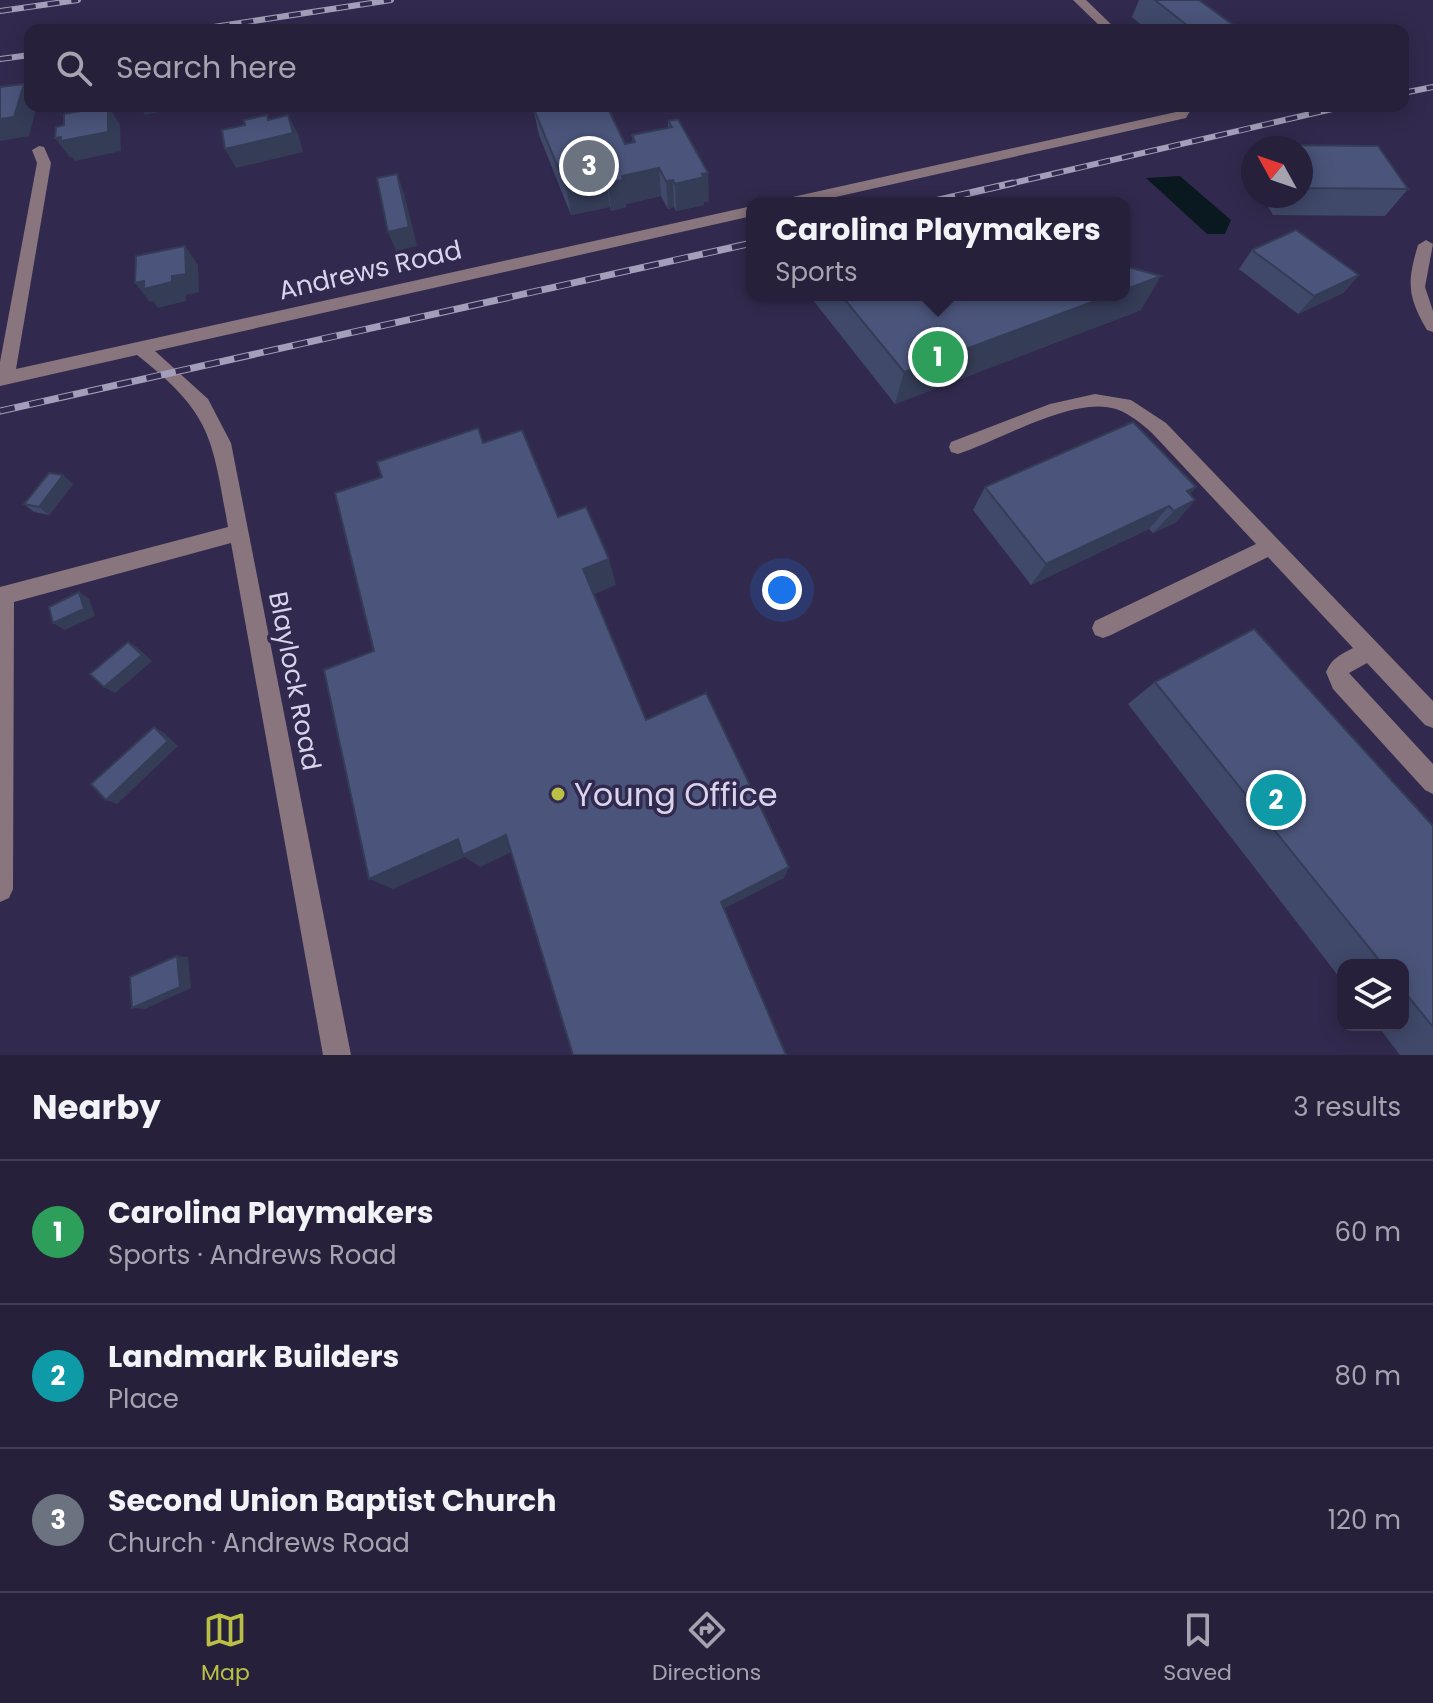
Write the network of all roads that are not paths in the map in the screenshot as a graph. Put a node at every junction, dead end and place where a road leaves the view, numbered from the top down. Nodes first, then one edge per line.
1 (1079, 0) edge
2 (1105, 24) edge
3 (1183, 112) edge
4 (39, 150) dead end
5 (815, 197) edge
6 (746, 212) edge
7 (1426, 245) dead end
8 (1433, 326) edge
9 (140, 348) junction
10 (3, 378) edge
11 (958, 447) dead end
12 (238, 533) junction
13 (1271, 546) junction
14 (2, 596) edge
15 (1103, 628) dead end
16 (1370, 650) junction
17 (1433, 717) edge
18 (1433, 782) edge
19 (0, 889) edge
20 (337, 1055) edge

1 - 2 street
3 - 5 street
4 - 10 street
6 - 9 street, Andrews Road
7 - 8 street
9 - 10 street, Andrews Road
9 - 12 street, Blaylock Road
11 - 13 street
12 - 14 street
12 - 20 street, Blaylock Road
13 - 15 street
13 - 16 street
14 - 19 street
16 - 17 street
16 - 18 street

